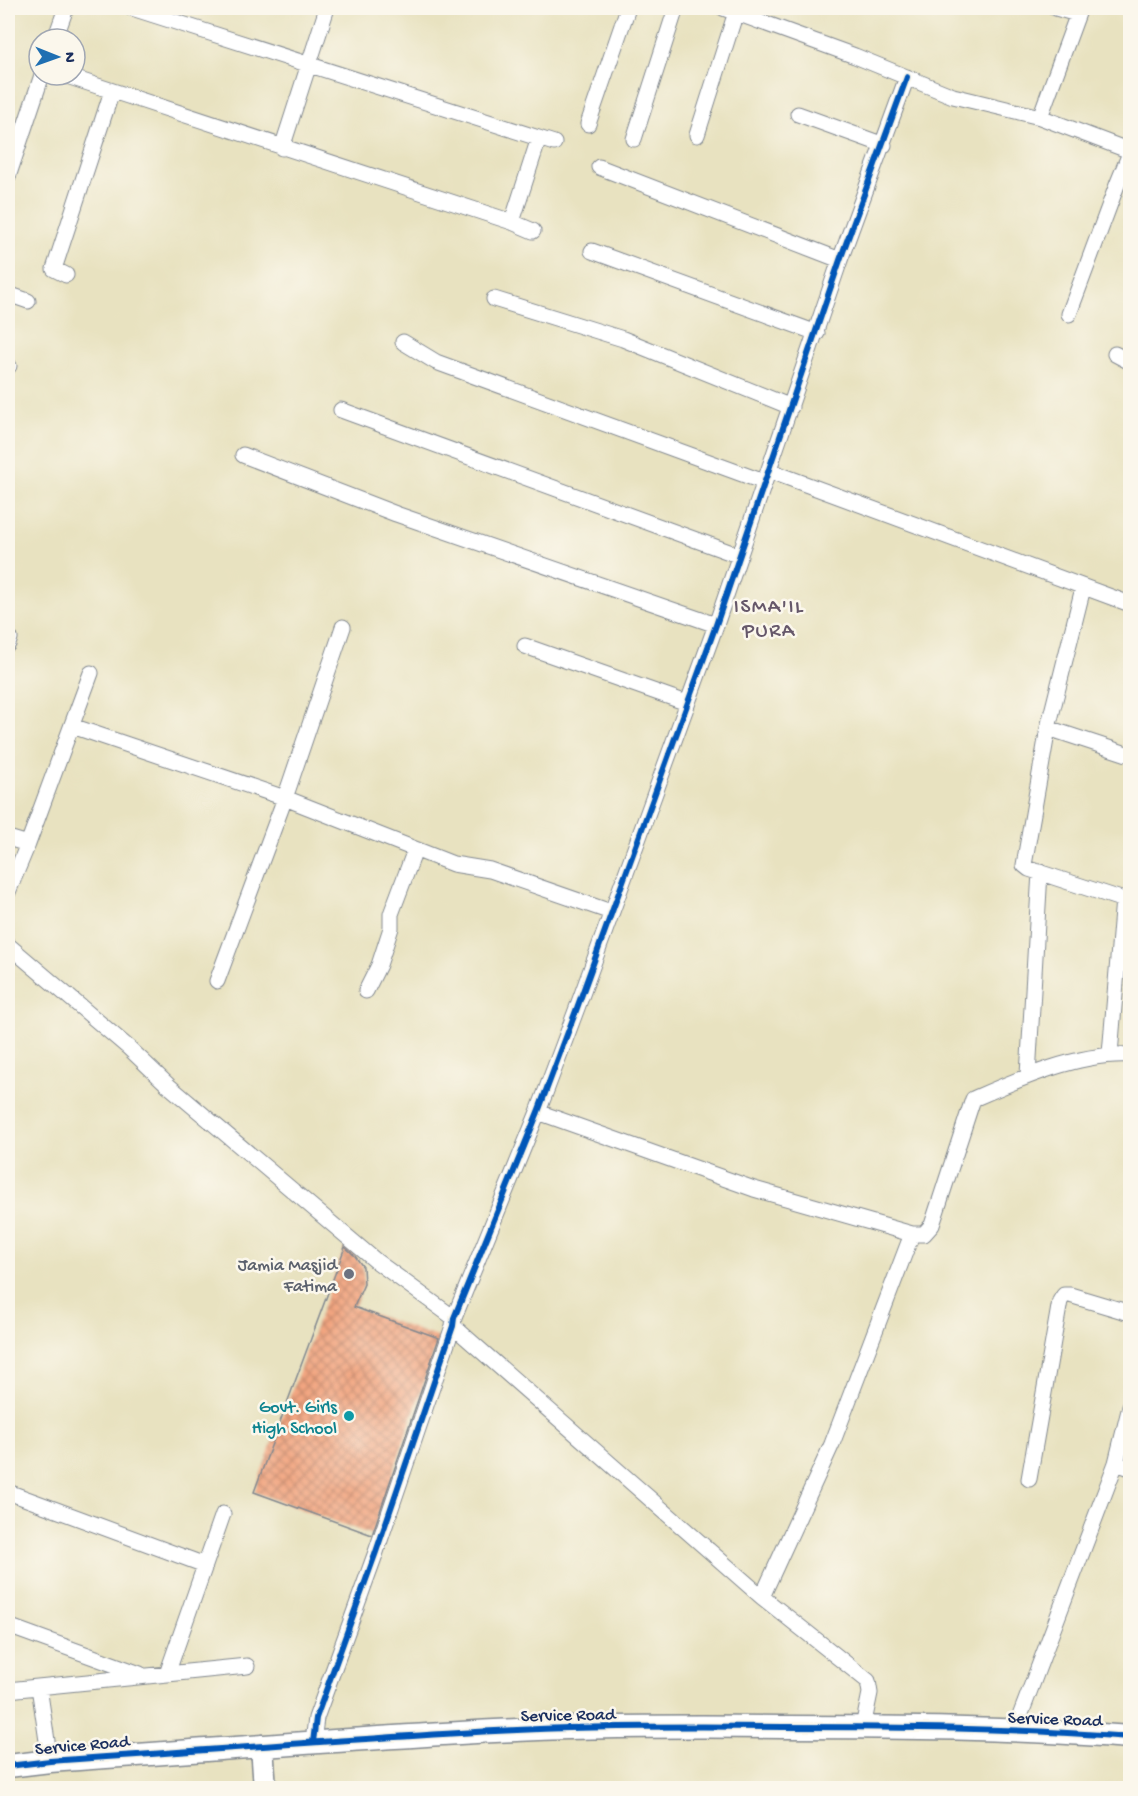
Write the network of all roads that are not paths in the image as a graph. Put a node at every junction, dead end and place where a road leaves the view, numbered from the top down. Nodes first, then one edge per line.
1 (66, 8) edge
2 (132, 8) edge
3 (327, 8) edge
4 (628, 8) edge
5 (676, 8) edge
6 (1056, 8) edge
7 (729, 10) edge
8 (1078, 11) edge
9 (59, 27) edge
10 (308, 63) junction
11 (907, 77) junction
12 (87, 83) edge
13 (38, 87) edge
14 (112, 91) junction
15 (798, 114) dead end
16 (1040, 117) junction
17 (588, 124) dead end
18 (697, 135) dead end
19 (539, 138) junction
20 (634, 139) dead end
21 (554, 143) dead end
22 (884, 145) junction
23 (282, 148) junction
24 (1131, 152) edge
25 (599, 168) dead end
26 (8, 177) edge
27 (512, 222) junction
28 (533, 231) dead end
29 (592, 251) dead end
30 (840, 260) junction
31 (66, 275) dead end
32 (8, 294) edge
33 (495, 299) dead end
34 (28, 301) dead end
35 (1070, 314) dead end
36 (817, 333) junction
37 (403, 342) dead end
38 (1115, 354) dead end
39 (1131, 362) edge
40 (791, 407) junction
41 (341, 410) dead end
42 (243, 455) dead end
43 (767, 476) junction
44 (740, 556) junction
45 (1083, 588) junction
46 (1131, 604) edge
47 (716, 625) junction
48 (343, 627) dead end
49 (525, 646) dead end
50 (91, 673) dead end
51 (687, 703) junction
52 (72, 726) junction
53 (1048, 728) junction
54 (1131, 755) edge
55 (285, 798) junction
56 (8, 838) edge
57 (28, 844) junction
58 (416, 850) junction
59 (1040, 872) junction
60 (8, 892) edge
61 (1127, 901) edge
62 (610, 912) junction
63 (8, 945) edge
64 (217, 981) dead end
65 (366, 991) dead end
66 (1110, 1054) junction
67 (1131, 1055) edge
68 (1028, 1075) junction
69 (538, 1112) junction
70 (912, 1234) junction
71 (1131, 1313) edge
72 (454, 1322) junction
73 (1131, 1406) edge
74 (1123, 1465) edge
75 (1029, 1479) dead end
76 (8, 1492) edge
77 (223, 1514) dead end
78 (205, 1565) junction
79 (762, 1597) junction
80 (8, 1626) edge
81 (247, 1666) dead end
82 (167, 1674) junction
83 (144, 1676) junction
84 (39, 1687) junction
85 (8, 1690) edge
86 (863, 1727) junction
87 (1014, 1732) junction
88 (1131, 1737) edge
89 (313, 1742) junction
90 (262, 1746) junction
91 (50, 1761) junction
92 (8, 1766) edge
93 (265, 1788) edge

1 - 9 street
2 - 10 street
3 - 10 street
4 - 17 street
5 - 20 street
6 - 8 street
7 - 11 street
7 - 18 street
8 - 16 street
10 - 19 street
10 - 23 street
11 - 16 street
11 - 22 street
12 - 14 street
13 - 26 street
14 - 23 street
14 - 31 street
15 - 22 street
16 - 24 street
19 - 21 street
19 - 27 street
22 - 30 street
23 - 27 street
24 - 35 street
25 - 30 street
27 - 28 street
29 - 36 street
30 - 36 street
32 - 34 street
33 - 40 street
36 - 40 street
37 - 43 street
38 - 39 street
40 - 43 street
41 - 44 street
42 - 47 street
43 - 44 street
43 - 45 street
44 - 47 street
45 - 46 street
45 - 53 street
47 - 51 street
48 - 55 street
49 - 51 street
50 - 52 street
51 - 62 street
52 - 55 street
52 - 57 street
53 - 54 street
53 - 59 street
55 - 58 street
55 - 64 street
56 - 57 street
57 - 60 street
58 - 62 street
58 - 65 street
59 - 61 street
59 - 68 street
61 - 66 street
62 - 69 street
63 - 72 street
66 - 67 street
66 - 68 street
68 - 70 street
69 - 70 street
69 - 72 street
70 - 79 street
71 - 75 street
72 - 79 street
72 - 89 street
73 - 74 street
74 - 87 street
76 - 78 street
77 - 78 street
78 - 82 street
79 - 86 street
80 - 83 street
81 - 82 street
82 - 83 street
83 - 84 street
84 - 85 street
84 - 91 street
86 - 87 street, Service Road
86 - 89 street, Service Road
87 - 88 street, Service Road
89 - 90 street, Service Road
90 - 91 street, Service Road
90 - 93 street
91 - 92 street, Service Road

